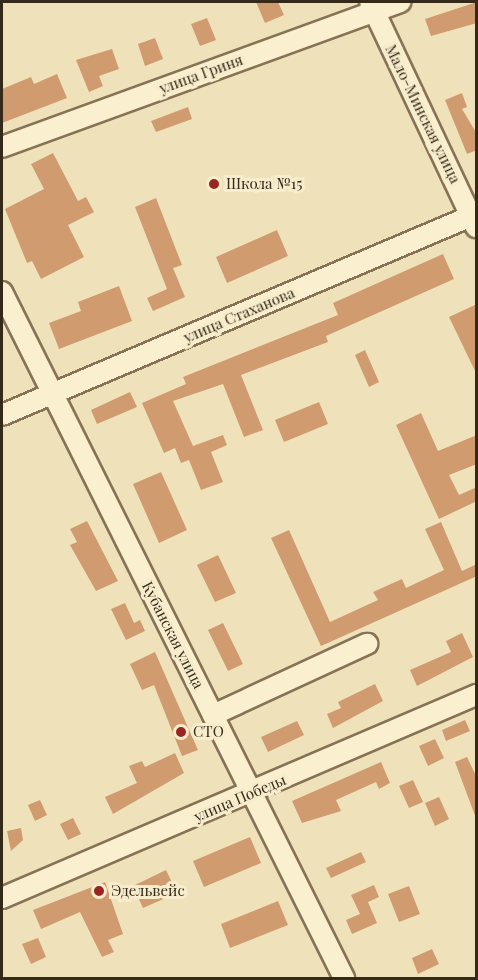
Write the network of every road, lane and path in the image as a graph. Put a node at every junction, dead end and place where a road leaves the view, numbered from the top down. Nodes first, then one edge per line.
1 (400, 2) edge
2 (372, 6) edge
3 (2, 147) edge
4 (475, 219) edge
5 (2, 292) edge
6 (53, 394) junction
7 (2, 414) edge
8 (367, 644) dead end
9 (477, 695) edge
10 (213, 715) junction
11 (250, 795) junction
12 (2, 898) edge
13 (344, 978) edge

1 - 2 street, улица Гриня
2 - 3 street, улица Гриня
2 - 4 street, Мало-Минская улица
4 - 6 street, улица Стаханова
5 - 6 street, Кубанская улица
6 - 7 street, улица Стаханова
6 - 10 street, Кубанская улица
8 - 10 street
9 - 11 street, улица Победы
10 - 11 street, Кубанская улица
11 - 12 street, улица Победы
11 - 13 street, Кубанская улица

